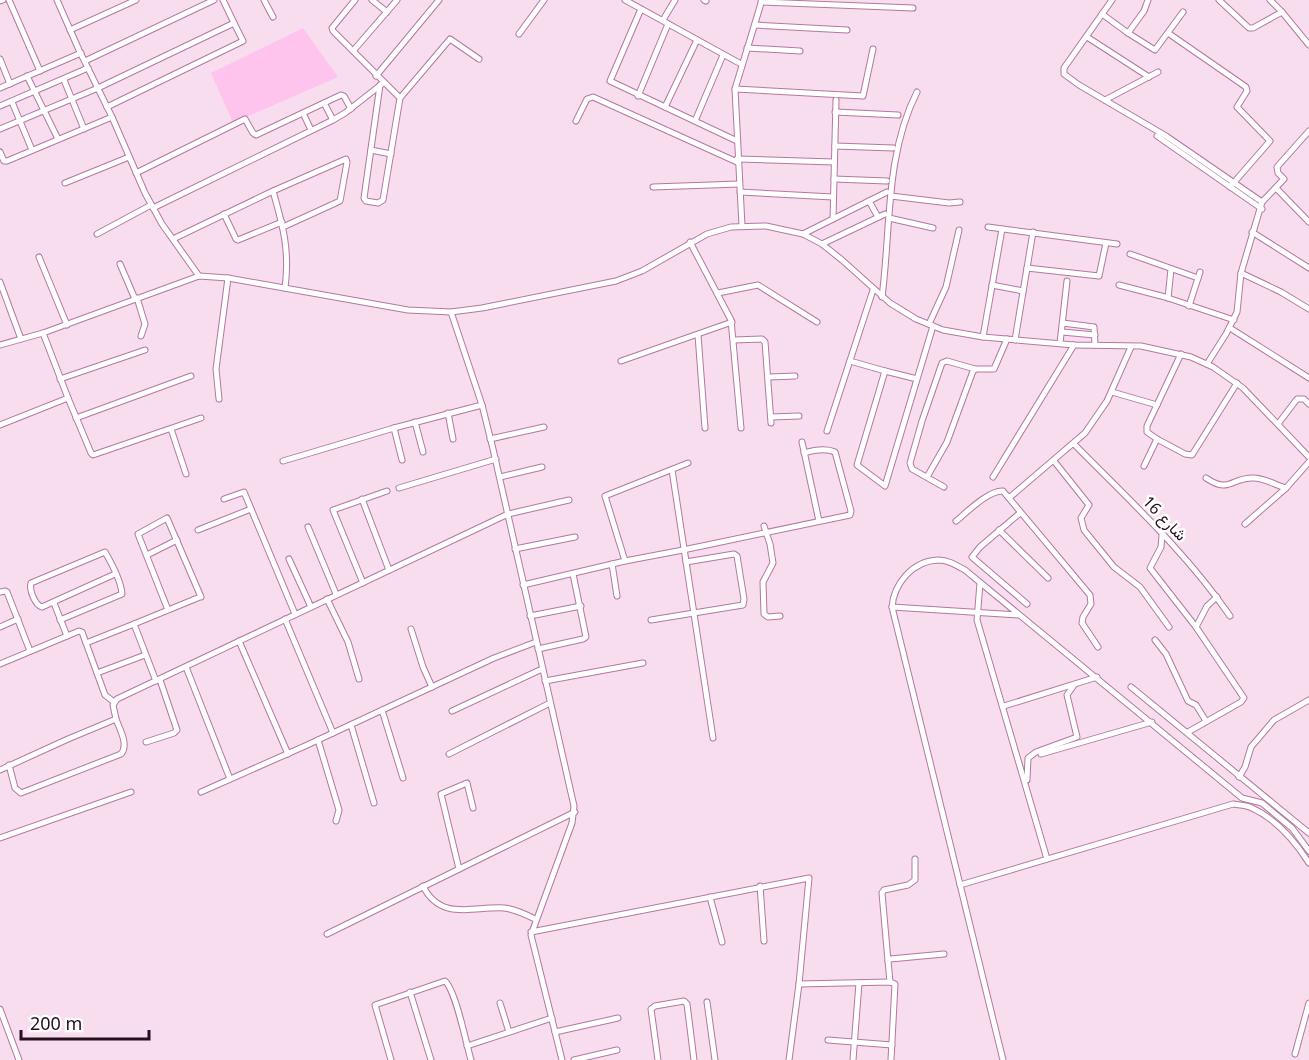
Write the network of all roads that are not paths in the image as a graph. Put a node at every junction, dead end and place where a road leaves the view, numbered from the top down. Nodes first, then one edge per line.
1 (9, 0) edge
2 (58, 0) edge
3 (136, 0) edge
4 (213, 0) edge
5 (223, 0) edge
6 (264, 0) edge
7 (355, 0) edge
8 (372, 0) edge
9 (397, 0) edge
10 (439, 0) edge
11 (544, 0) edge
12 (625, 0) edge
13 (675, 0) edge
14 (1112, 0) edge
15 (1148, 0) edge
16 (1219, 0) edge
17 (1270, 0) edge
18 (762, 1) edge
19 (913, 8) dead end
20 (641, 9) junction
21 (387, 12) junction
22 (1183, 12) dead end
23 (1282, 12) junction
24 (1102, 14) junction
25 (273, 17) dead end
26 (665, 22) junction
27 (234, 23) junction
28 (754, 25) junction
29 (70, 30) junction
30 (847, 30) dead end
31 (1128, 33) junction
32 (1168, 33) junction
33 (519, 34) dead end
34 (1087, 37) junction
35 (697, 40) junction
36 (1309, 45) edge
37 (747, 48) junction
38 (873, 49) dead end
39 (353, 51) junction
40 (801, 51) dead end
41 (81, 53) junction
42 (723, 55) junction
43 (479, 59) dead end
44 (0, 60) edge
45 (85, 61) junction
46 (741, 64) junction
47 (88, 68) junction
48 (40, 71) junction
49 (1158, 72) dead end
50 (27, 76) junction
51 (376, 76) junction
52 (1149, 77) junction
53 (64, 80) junction
54 (10, 84) junction
55 (382, 84) junction
56 (0, 88) edge
57 (98, 88) junction
58 (735, 89) junction
59 (36, 92) junction
60 (917, 92) dead end
61 (638, 96) junction
62 (400, 98) junction
63 (72, 99) junction
64 (836, 100) dead end
65 (1105, 100) junction
66 (12, 102) junction
67 (324, 103) junction
68 (0, 106) edge
69 (107, 106) junction
70 (665, 107) junction
71 (351, 108) junction
72 (45, 110) junction
73 (835, 112) junction
74 (303, 113) junction
75 (898, 115) dead end
76 (112, 117) junction
77 (333, 120) junction
78 (19, 121) junction
79 (576, 121) dead end
80 (695, 121) junction
81 (0, 129) edge
82 (84, 129) junction
83 (311, 130) junction
84 (1309, 131) edge
85 (1157, 136) dead end
86 (58, 139) junction
87 (737, 141) junction
88 (834, 146) junction
89 (892, 148) dead end
90 (32, 150) junction
91 (371, 150) junction
92 (0, 152) edge
93 (391, 154) junction
94 (129, 157) junction
95 (737, 160) junction
96 (834, 162) junction
97 (136, 173) junction
98 (834, 179) junction
99 (887, 181) dead end
100 (65, 183) dead end
101 (739, 184) junction
102 (1233, 184) junction
103 (653, 187) dead end
104 (1276, 188) junction
105 (273, 191) junction
106 (740, 192) junction
107 (889, 194) junction
108 (833, 197) junction
109 (869, 201) junction
110 (960, 202) dead end
111 (1263, 202) junction
112 (152, 207) junction
113 (1262, 209) junction
114 (224, 214) junction
115 (887, 216) junction
116 (878, 217) junction
117 (833, 219) junction
118 (1309, 222) edge
119 (283, 225) junction
120 (742, 226) junction
121 (988, 227) dead end
122 (933, 228) dead end
123 (1002, 229) junction
124 (959, 230) dead end
125 (1033, 232) junction
126 (1252, 232) junction
127 (97, 234) dead end
128 (803, 234) junction
129 (173, 239) junction
130 (690, 242) junction
131 (1106, 243) junction
132 (822, 244) junction
133 (1117, 244) dead end
134 (1130, 254) dead end
135 (39, 257) dead end
136 (120, 264) dead end
137 (1027, 268) junction
138 (1309, 268) edge
139 (1171, 269) junction
140 (1241, 273) junction
141 (199, 276) junction
142 (228, 278) junction
143 (1067, 281) dead end
144 (0, 282) edge
145 (992, 285) junction
146 (1119, 285) dead end
147 (285, 288) junction
148 (873, 290) junction
149 (1023, 291) junction
150 (718, 293) junction
151 (882, 297) junction
152 (1168, 298) junction
153 (136, 299) junction
154 (1189, 306) junction
155 (1309, 309) edge
156 (451, 312) junction
157 (1234, 320) junction
158 (732, 322) junction
159 (817, 322) dead end
160 (1063, 323) junction
161 (67, 324) junction
162 (931, 325) junction
163 (1230, 328) junction
164 (1062, 332) junction
165 (43, 333) junction
166 (699, 335) junction
167 (1095, 335) junction
168 (141, 336) dead end
169 (983, 337) junction
170 (21, 339) junction
171 (1007, 339) junction
172 (734, 340) junction
173 (1015, 340) junction
174 (1060, 343) junction
175 (0, 345) edge
176 (1074, 345) junction
177 (1095, 345) junction
178 (1131, 347) junction
179 (660, 348) junction
180 (144, 351) dead end
181 (1181, 354) junction
182 (662, 356) dead end
183 (621, 361) dead end
184 (850, 361) junction
185 (1207, 364) junction
186 (975, 369) junction
187 (885, 371) junction
188 (191, 376) dead end
189 (795, 376) dead end
190 (769, 377) junction
191 (1309, 378) edge
192 (60, 379) junction
193 (917, 379) junction
194 (1237, 383) junction
195 (1112, 392) junction
196 (68, 398) junction
197 (219, 399) dead end
198 (1309, 403) edge
199 (482, 405) junction
200 (1158, 405) junction
201 (448, 413) junction
202 (799, 416) dead end
203 (76, 418) junction
204 (201, 418) dead end
205 (415, 422) junction
206 (1278, 424) junction
207 (0, 425) edge
208 (544, 427) dead end
209 (394, 428) junction
210 (705, 428) dead end
211 (741, 428) dead end
212 (171, 429) junction
213 (827, 431) dead end
214 (453, 439) dead end
215 (490, 439) junction
216 (1156, 439) junction
217 (802, 442) dead end
218 (1074, 444) junction
219 (423, 452) dead end
220 (804, 453) junction
221 (1309, 457) edge
222 (496, 459) junction
223 (283, 460) dead end
224 (402, 460) dead end
225 (1054, 461) junction
226 (1309, 462) edge
227 (688, 463) dead end
228 (1144, 466) dead end
229 (542, 467) dead end
230 (672, 470) junction
231 (186, 474) dead end
232 (500, 477) junction
233 (927, 477) junction
234 (993, 477) dead end
235 (1206, 478) dead end
236 (944, 487) dead end
237 (399, 488) dead end
238 (1286, 488) junction
239 (387, 491) dead end
240 (1009, 498) junction
241 (225, 499) dead end
242 (362, 499) junction
243 (569, 500) dead end
244 (251, 509) junction
245 (1020, 513) junction
246 (508, 514) junction
247 (819, 521) junction
248 (956, 521) dead end
249 (1245, 524) dead end
250 (764, 526) dead end
251 (308, 527) dead end
252 (999, 530) junction
253 (198, 531) dead end
254 (766, 533) junction
255 (1162, 534) junction
256 (575, 537) dead end
257 (177, 540) junction
258 (515, 549) junction
259 (683, 550) junction
260 (147, 555) junction
261 (289, 559) dead end
262 (625, 561) junction
263 (686, 562) junction
264 (612, 564) junction
265 (389, 570) junction
266 (115, 574) junction
267 (573, 574) junction
268 (1048, 578) dead end
269 (363, 583) junction
270 (980, 583) junction
271 (523, 585) junction
272 (0, 592) edge
273 (336, 594) junction
274 (618, 596) dead end
275 (1217, 597) junction
276 (327, 599) junction
277 (54, 603) junction
278 (1027, 604) dead end
279 (580, 606) junction
280 (310, 607) junction
281 (892, 607) junction
282 (168, 610) junction
283 (977, 613) junction
284 (295, 614) junction
285 (694, 614) junction
286 (530, 616) junction
287 (780, 616) dead end
288 (1020, 616) junction
289 (1230, 616) dead end
290 (18, 619) junction
291 (285, 619) junction
292 (60, 620) junction
293 (651, 620) dead end
294 (134, 624) junction
295 (0, 627) edge
296 (1169, 627) dead end
297 (411, 629) dead end
298 (1197, 629) junction
299 (67, 636) junction
300 (1155, 640) dead end
301 (239, 641) junction
302 (86, 644) junction
303 (537, 645) junction
304 (1098, 647) dead end
305 (30, 651) junction
306 (145, 655) junction
307 (643, 663) dead end
308 (0, 664) edge
309 (186, 667) junction
310 (542, 669) junction
311 (97, 673) junction
312 (1097, 677) junction
313 (359, 679) dead end
314 (158, 681) junction
315 (545, 681) junction
316 (1074, 685) junction
317 (432, 687) junction
318 (1131, 687) dead end
319 (1309, 700) edge
320 (114, 702) junction
321 (550, 703) junction
322 (1004, 706) junction
323 (382, 710) junction
324 (452, 711) dead end
325 (116, 719) junction
326 (1206, 721) junction
327 (1152, 722) junction
328 (351, 724) junction
329 (1188, 732) junction
330 (333, 733) junction
331 (713, 738) dead end
332 (318, 740) junction
333 (146, 742) dead end
334 (288, 754) junction
335 (449, 754) dead end
336 (1028, 758) junction
337 (9, 765) junction
338 (0, 770) edge
339 (1239, 777) junction
340 (403, 778) dead end
341 (230, 779) junction
342 (1027, 788) junction
343 (131, 792) dead end
344 (201, 792) dead end
345 (374, 803) dead end
346 (473, 808) dead end
347 (574, 812) junction
348 (336, 821) dead end
349 (1309, 833) edge
350 (0, 838) edge
351 (1309, 851) edge
352 (1047, 859) junction
353 (915, 860) dead end
354 (1309, 863) edge
355 (459, 869) junction
356 (960, 885) junction
357 (423, 886) junction
358 (760, 886) junction
359 (710, 897) junction
360 (536, 919) junction
361 (531, 932) junction
362 (327, 934) dead end
363 (764, 941) dead end
364 (722, 942) dead end
365 (944, 954) dead end
366 (888, 961) junction
367 (890, 982) junction
368 (859, 983) junction
369 (799, 984) junction
370 (410, 992) junction
371 (707, 1002) dead end
372 (500, 1003) dead end
373 (1309, 1003) edge
374 (0, 1009) edge
375 (552, 1018) junction
376 (618, 1018) dead end
377 (2, 1021) edge
378 (509, 1032) junction
379 (555, 1032) junction
380 (828, 1040) dead end
381 (855, 1042) junction
382 (892, 1045) junction
383 (467, 1046) junction
384 (617, 1050) dead end
385 (1295, 1054) dead end
386 (560, 1059) edge
387 (19, 1060) edge
388 (391, 1060) edge
389 (431, 1060) edge
390 (471, 1060) edge
391 (574, 1060) edge
392 (658, 1060) edge
393 (694, 1060) edge
394 (715, 1060) edge
395 (789, 1060) edge
396 (854, 1060) edge
397 (891, 1060) edge
398 (1003, 1060) edge

1 - 48 street
2 - 29 street
3 - 29 street
4 - 45 street
5 - 27 street
6 - 25 street
7 - 39 street
8 - 21 street
9 - 21 street
10 - 51 street
11 - 33 street
12 - 20 street
13 - 26 street
14 - 24 street
15 - 31 street
16 - 23 street
17 - 23 street
18 - 19 street
18 - 28 street
20 - 26 street
20 - 61 street
21 - 39 street
22 - 32 street
23 - 36 street
24 - 31 street
24 - 34 street
26 - 35 street
26 - 61 street
27 - 57 street
27 - 69 street
28 - 30 street
28 - 37 street
29 - 41 street
31 - 32 street
32 - 102 street
34 - 52 street
34 - 65 street
35 - 42 street
35 - 70 street
37 - 40 street
37 - 46 street
38 - 58 street
39 - 51 street
41 - 45 street
41 - 48 street
42 - 46 street
42 - 80 street
43 - 62 street
44 - 54 street
45 - 47 street
46 - 58 street
47 - 53 street
47 - 57 street
48 - 50 street
49 - 52 street
50 - 54 street
50 - 59 street
51 - 55 street
52 - 65 street
53 - 59 street
53 - 63 street
54 - 56 street
55 - 62 street
55 - 71 street
55 - 91 street
57 - 63 street
57 - 69 street
58 - 87 street
59 - 66 street
59 - 72 street
60 - 107 street
61 - 70 street
62 - 93 street
63 - 72 street
63 - 82 street
64 - 73 street
65 - 102 street
66 - 68 street
66 - 78 street
67 - 71 street
67 - 74 street
67 - 77 street
69 - 76 street
70 - 80 street
71 - 77 street
72 - 78 street
72 - 86 street
73 - 75 street
73 - 88 street
74 - 83 street
74 - 97 street
76 - 82 street
76 - 94 street
77 - 83 street
78 - 81 street
78 - 90 street
79 - 95 street
80 - 87 street
82 - 86 street
83 - 112 street
84 - 104 street
85 - 102 street
86 - 90 street
87 - 95 street
88 - 89 street
88 - 96 street
90 - 92 street
91 - 93 street
91 - 93 street
94 - 97 street
94 - 100 street
95 - 96 street
95 - 101 street
96 - 98 street
97 - 112 street
98 - 99 street
98 - 108 street
101 - 103 street
101 - 106 street
102 - 111 street
102 - 113 street
104 - 111 street
104 - 118 street
105 - 114 street
105 - 119 street
105 - 119 street
106 - 108 street
106 - 120 street
107 - 109 street
107 - 110 street
107 - 115 street
108 - 117 street
109 - 116 street
109 - 117 street
111 - 113 street
112 - 127 street
112 - 129 street
113 - 126 street
114 - 119 street
114 - 129 street
115 - 116 street
115 - 122 street
115 - 151 street
116 - 132 street
117 - 128 street
119 - 147 street
120 - 128 street
120 - 130 street
121 - 123 street
123 - 125 street
123 - 145 street
124 - 162 street
125 - 131 street
125 - 137 street
126 - 138 street
126 - 140 street
128 - 132 street
129 - 141 street
130 - 150 street
130 - 156 street
131 - 133 street
131 - 137 street
132 - 148 street
134 - 139 street
135 - 161 street
136 - 153 street
137 - 149 street
139 - 152 street
139 - 154 street
140 - 155 street
140 - 157 street
141 - 142 street
141 - 153 street
142 - 147 street
142 - 197 street
143 - 160 street
144 - 170 street
145 - 149 street
145 - 169 street
146 - 152 street
147 - 156 street
148 - 151 street
148 - 184 street
149 - 173 street
150 - 158 street
150 - 159 street
151 - 162 street
152 - 154 street
153 - 161 street
153 - 168 street
154 - 157 street
156 - 199 street
157 - 163 street
158 - 166 street
158 - 172 street
160 - 164 street
160 - 167 street
161 - 165 street
162 - 169 street
162 - 193 street
163 - 185 street
163 - 191 street
164 - 167 street
164 - 174 street
165 - 170 street
165 - 192 street
166 - 179 street
166 - 210 street
167 - 177 street
169 - 171 street
170 - 175 street
171 - 173 street
171 - 186 street
172 - 190 street
172 - 211 street
173 - 174 street
174 - 176 street
176 - 177 street
176 - 234 street
177 - 178 street
178 - 181 street
178 - 195 street
179 - 182 street
179 - 183 street
180 - 192 street
181 - 185 street
181 - 200 street
184 - 187 street
184 - 213 street
185 - 194 street
186 - 233 street
186 - 233 street
187 - 193 street
187 - 193 street
188 - 203 street
189 - 190 street
190 - 202 street
192 - 196 street
194 - 206 street
194 - 216 street
195 - 200 street
195 - 218 street
196 - 203 street
196 - 207 street
198 - 206 street
199 - 201 street
199 - 215 street
200 - 216 street
201 - 205 street
201 - 214 street
203 - 212 street
204 - 212 street
205 - 209 street
205 - 219 street
206 - 221 street
208 - 215 street
209 - 223 street
209 - 224 street
212 - 231 street
215 - 222 street
216 - 228 street
217 - 220 street
218 - 225 street
218 - 255 street, شارع 16
220 - 247 street
220 - 247 street
222 - 232 street
222 - 237 street
225 - 240 street
225 - 296 street
226 - 238 street
227 - 230 street
229 - 232 street
230 - 259 street
230 - 262 street
232 - 246 street
233 - 236 street
235 - 238 street
238 - 249 street
239 - 242 street
240 - 245 street
240 - 248 street
241 - 244 street
242 - 265 street
242 - 269 street
243 - 246 street
244 - 253 street
244 - 284 street
245 - 252 street
245 - 304 street
246 - 258 street
246 - 265 street
247 - 254 street
250 - 254 street
251 - 273 street
252 - 268 street
252 - 278 street
254 - 259 street
254 - 287 street
255 - 275 street, شارع 16
255 - 298 street
256 - 258 street
257 - 260 street
257 - 260 street
257 - 282 street
258 - 271 street
259 - 262 street
259 - 263 street
260 - 282 street
261 - 280 street
262 - 264 street
263 - 285 street
263 - 285 street
264 - 267 street
264 - 274 street
265 - 269 street
266 - 277 street
266 - 277 street
266 - 292 street
267 - 271 street
267 - 279 street
269 - 273 street
270 - 281 street
270 - 283 street
270 - 288 street
271 - 286 street
272 - 290 street
273 - 276 street
275 - 289 street, شارع 16
275 - 298 street
276 - 280 street
276 - 313 street
277 - 292 street
279 - 286 street
279 - 303 street
280 - 284 street
281 - 283 street
281 - 356 street
282 - 294 street
283 - 288 street
283 - 322 street
284 - 291 street
285 - 293 street
285 - 331 street
286 - 303 street
288 - 312 street
290 - 295 street
290 - 305 street
291 - 301 street
291 - 330 street
292 - 299 street
294 - 302 street
294 - 306 street
297 - 317 street
298 - 326 street
299 - 302 street
299 - 305 street
300 - 326 street
301 - 309 street
301 - 334 street
302 - 311 street
303 - 310 street
303 - 317 street
305 - 308 street
306 - 311 street
306 - 314 street
307 - 315 street
309 - 314 street
309 - 341 street
310 - 315 street
310 - 324 street
311 - 320 street
312 - 316 street
312 - 327 street
314 - 320 street
314 - 333 street
315 - 321 street
316 - 322 street
316 - 336 street
317 - 323 street
318 - 329 street
319 - 339 street
320 - 325 street
321 - 335 street
321 - 347 street
322 - 342 street
323 - 328 street
323 - 340 street
325 - 337 street
325 - 337 street
326 - 329 street
327 - 336 street
327 - 351 street
328 - 330 street
328 - 345 street
329 - 339 street
330 - 332 street
332 - 334 street
332 - 348 street
334 - 341 street
336 - 342 street
337 - 338 street
339 - 349 street
341 - 344 street
342 - 352 street
343 - 350 street
346 - 355 street
347 - 355 street
347 - 360 street
352 - 354 street
352 - 356 street
353 - 366 street
355 - 357 street
356 - 398 street
357 - 360 street
357 - 362 street
358 - 359 street
358 - 363 street
358 - 369 street
359 - 361 street
359 - 364 street
360 - 361 street
361 - 375 street
365 - 366 street
366 - 367 street
367 - 368 street
367 - 382 street
368 - 369 street
368 - 381 street
369 - 395 street
370 - 383 street
370 - 388 street
370 - 389 street
371 - 394 street
372 - 378 street
373 - 385 street
374 - 377 street
375 - 378 street
375 - 379 street
376 - 379 street
377 - 387 street
378 - 383 street
379 - 386 street
380 - 381 street
381 - 382 street
381 - 396 street
382 - 397 street
383 - 390 street
384 - 391 street
392 - 393 street

